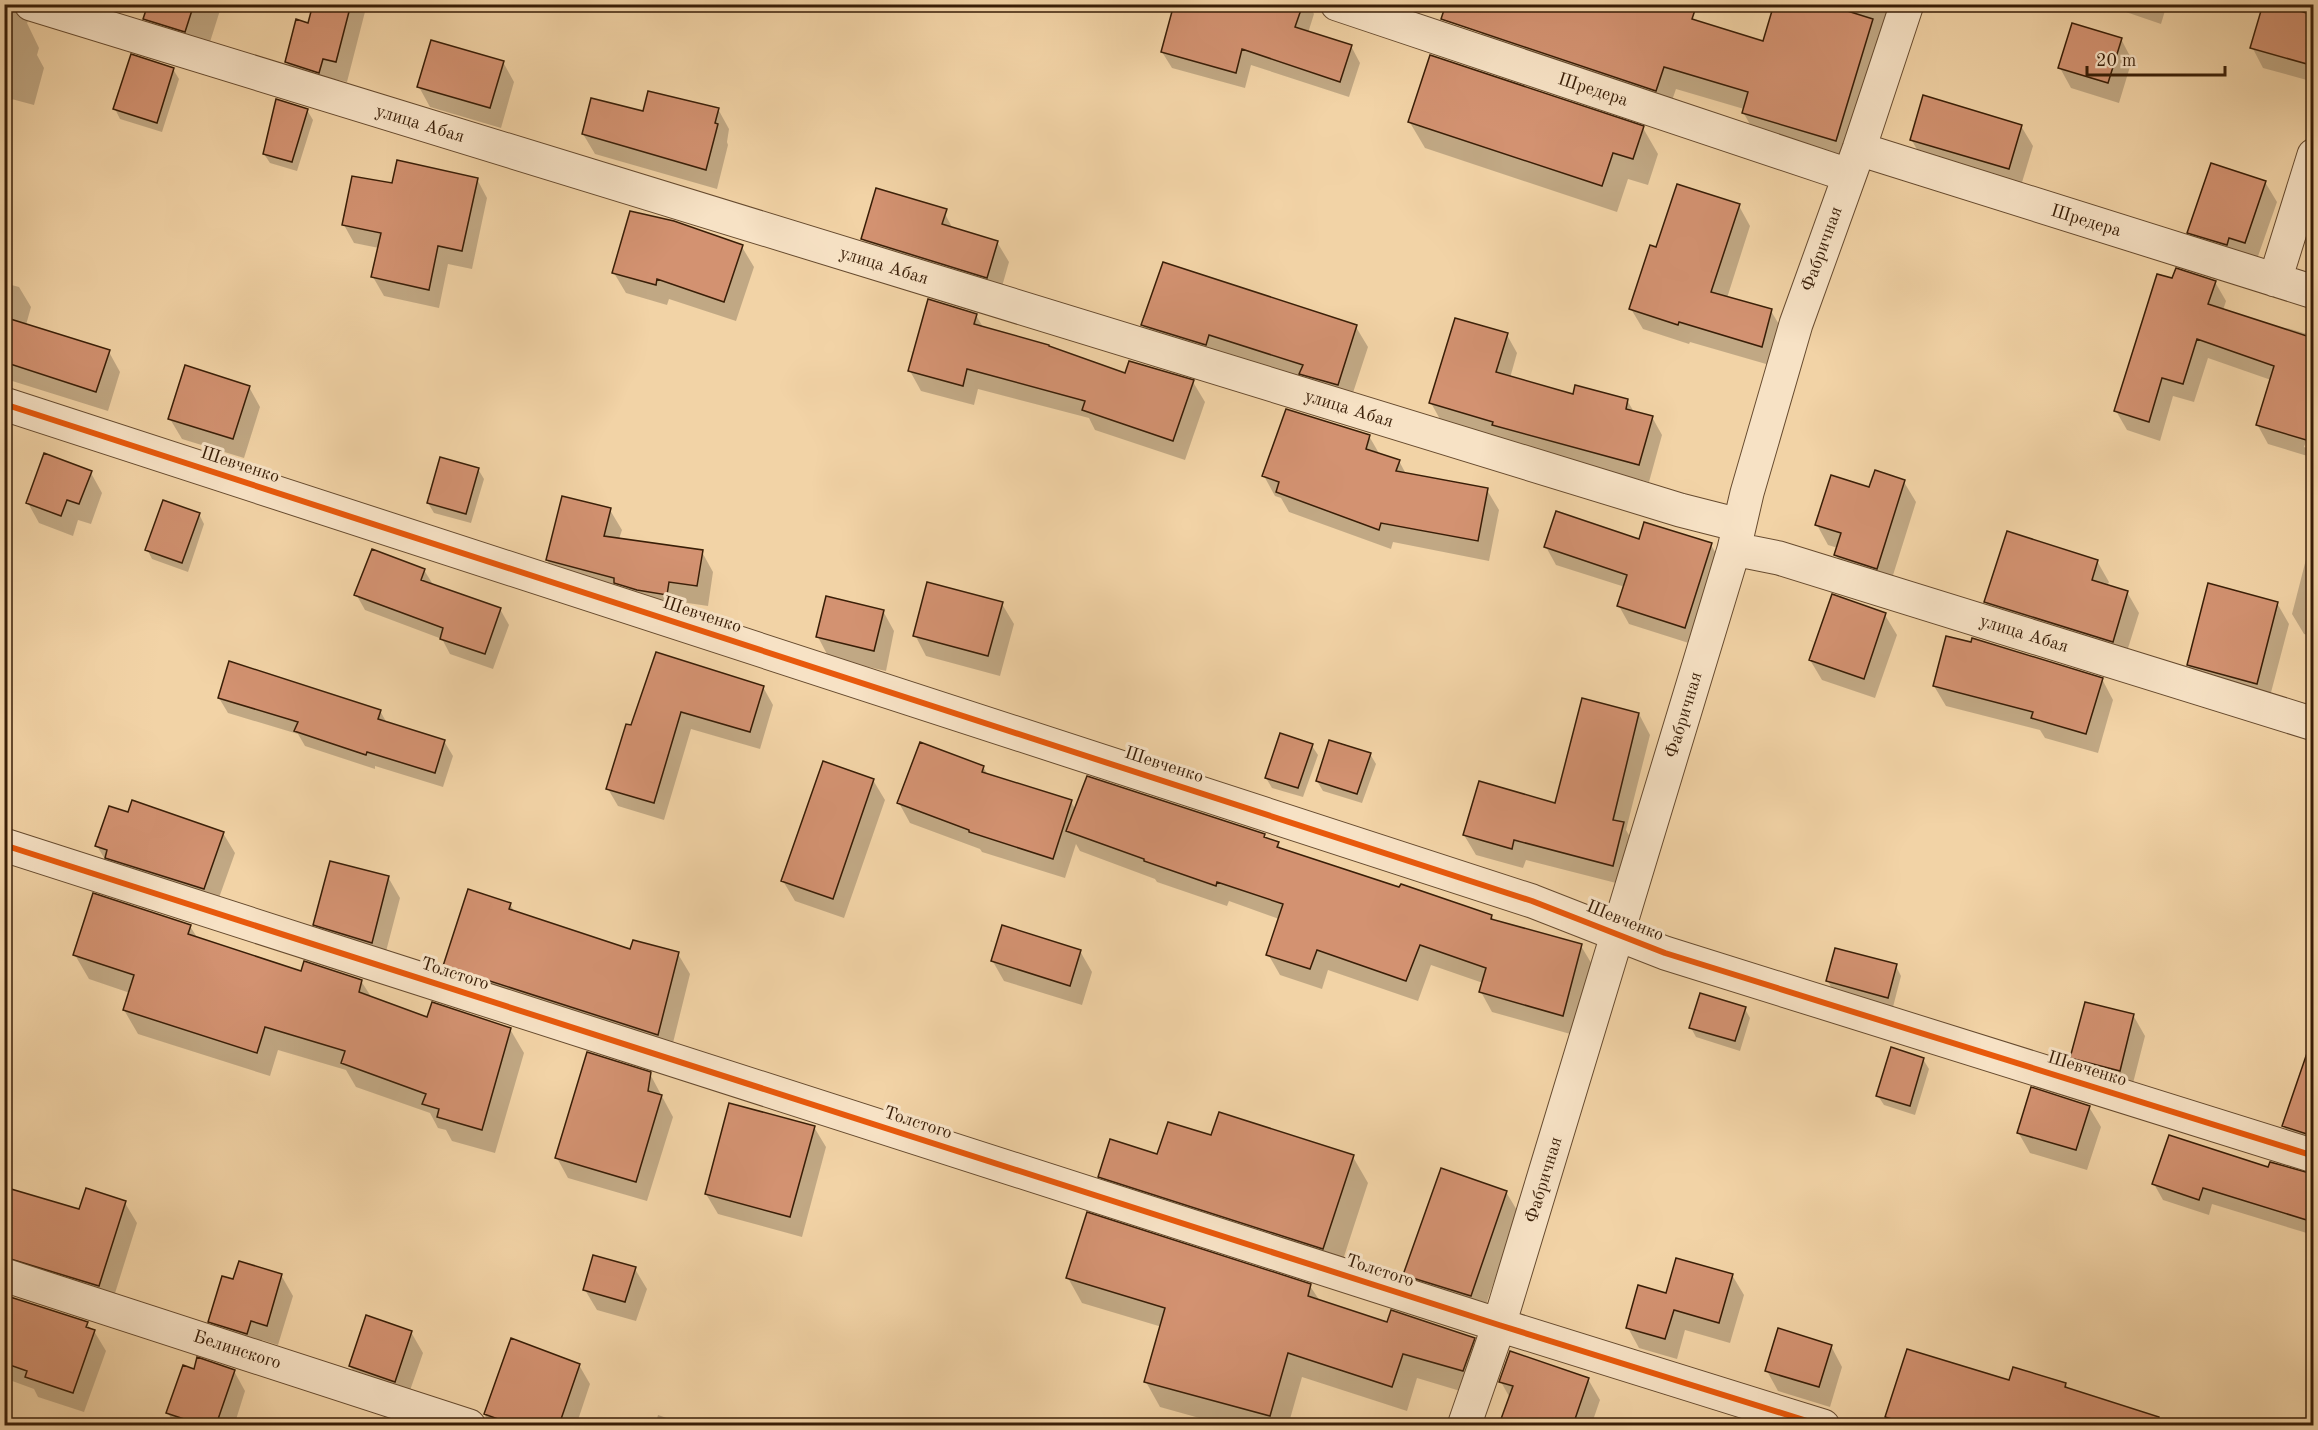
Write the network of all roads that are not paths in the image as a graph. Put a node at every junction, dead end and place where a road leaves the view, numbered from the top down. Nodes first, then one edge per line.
1 (31, 4) edge
2 (1337, 4) edge
3 (1907, 4) edge
4 (2313, 155) edge
5 (1854, 162) junction
6 (2275, 280) junction
7 (2313, 292) edge
8 (4, 404) edge
9 (1737, 537) junction
10 (2313, 724) edge
11 (4, 845) edge
12 (1618, 934) junction
13 (2313, 1156) edge
14 (4, 1275) edge
15 (1499, 1325) junction
16 (469, 1425) edge
17 (1464, 1425) edge
18 (1823, 1425) edge

1 - 9 street, улица Абая
2 - 5 street, Шредера
3 - 5 street, Фабричная
4 - 6 street
5 - 6 street, Шредера
5 - 9 street, Фабричная
6 - 7 street, Шредера
8 - 12 street, Шевченко
9 - 10 street, улица Абая
9 - 12 street, Фабричная
11 - 15 street, Толстого
12 - 13 street, Шевченко
12 - 15 street, Фабричная
14 - 16 street, Белинского
15 - 17 street, Фабричная
15 - 18 street, Толстого

